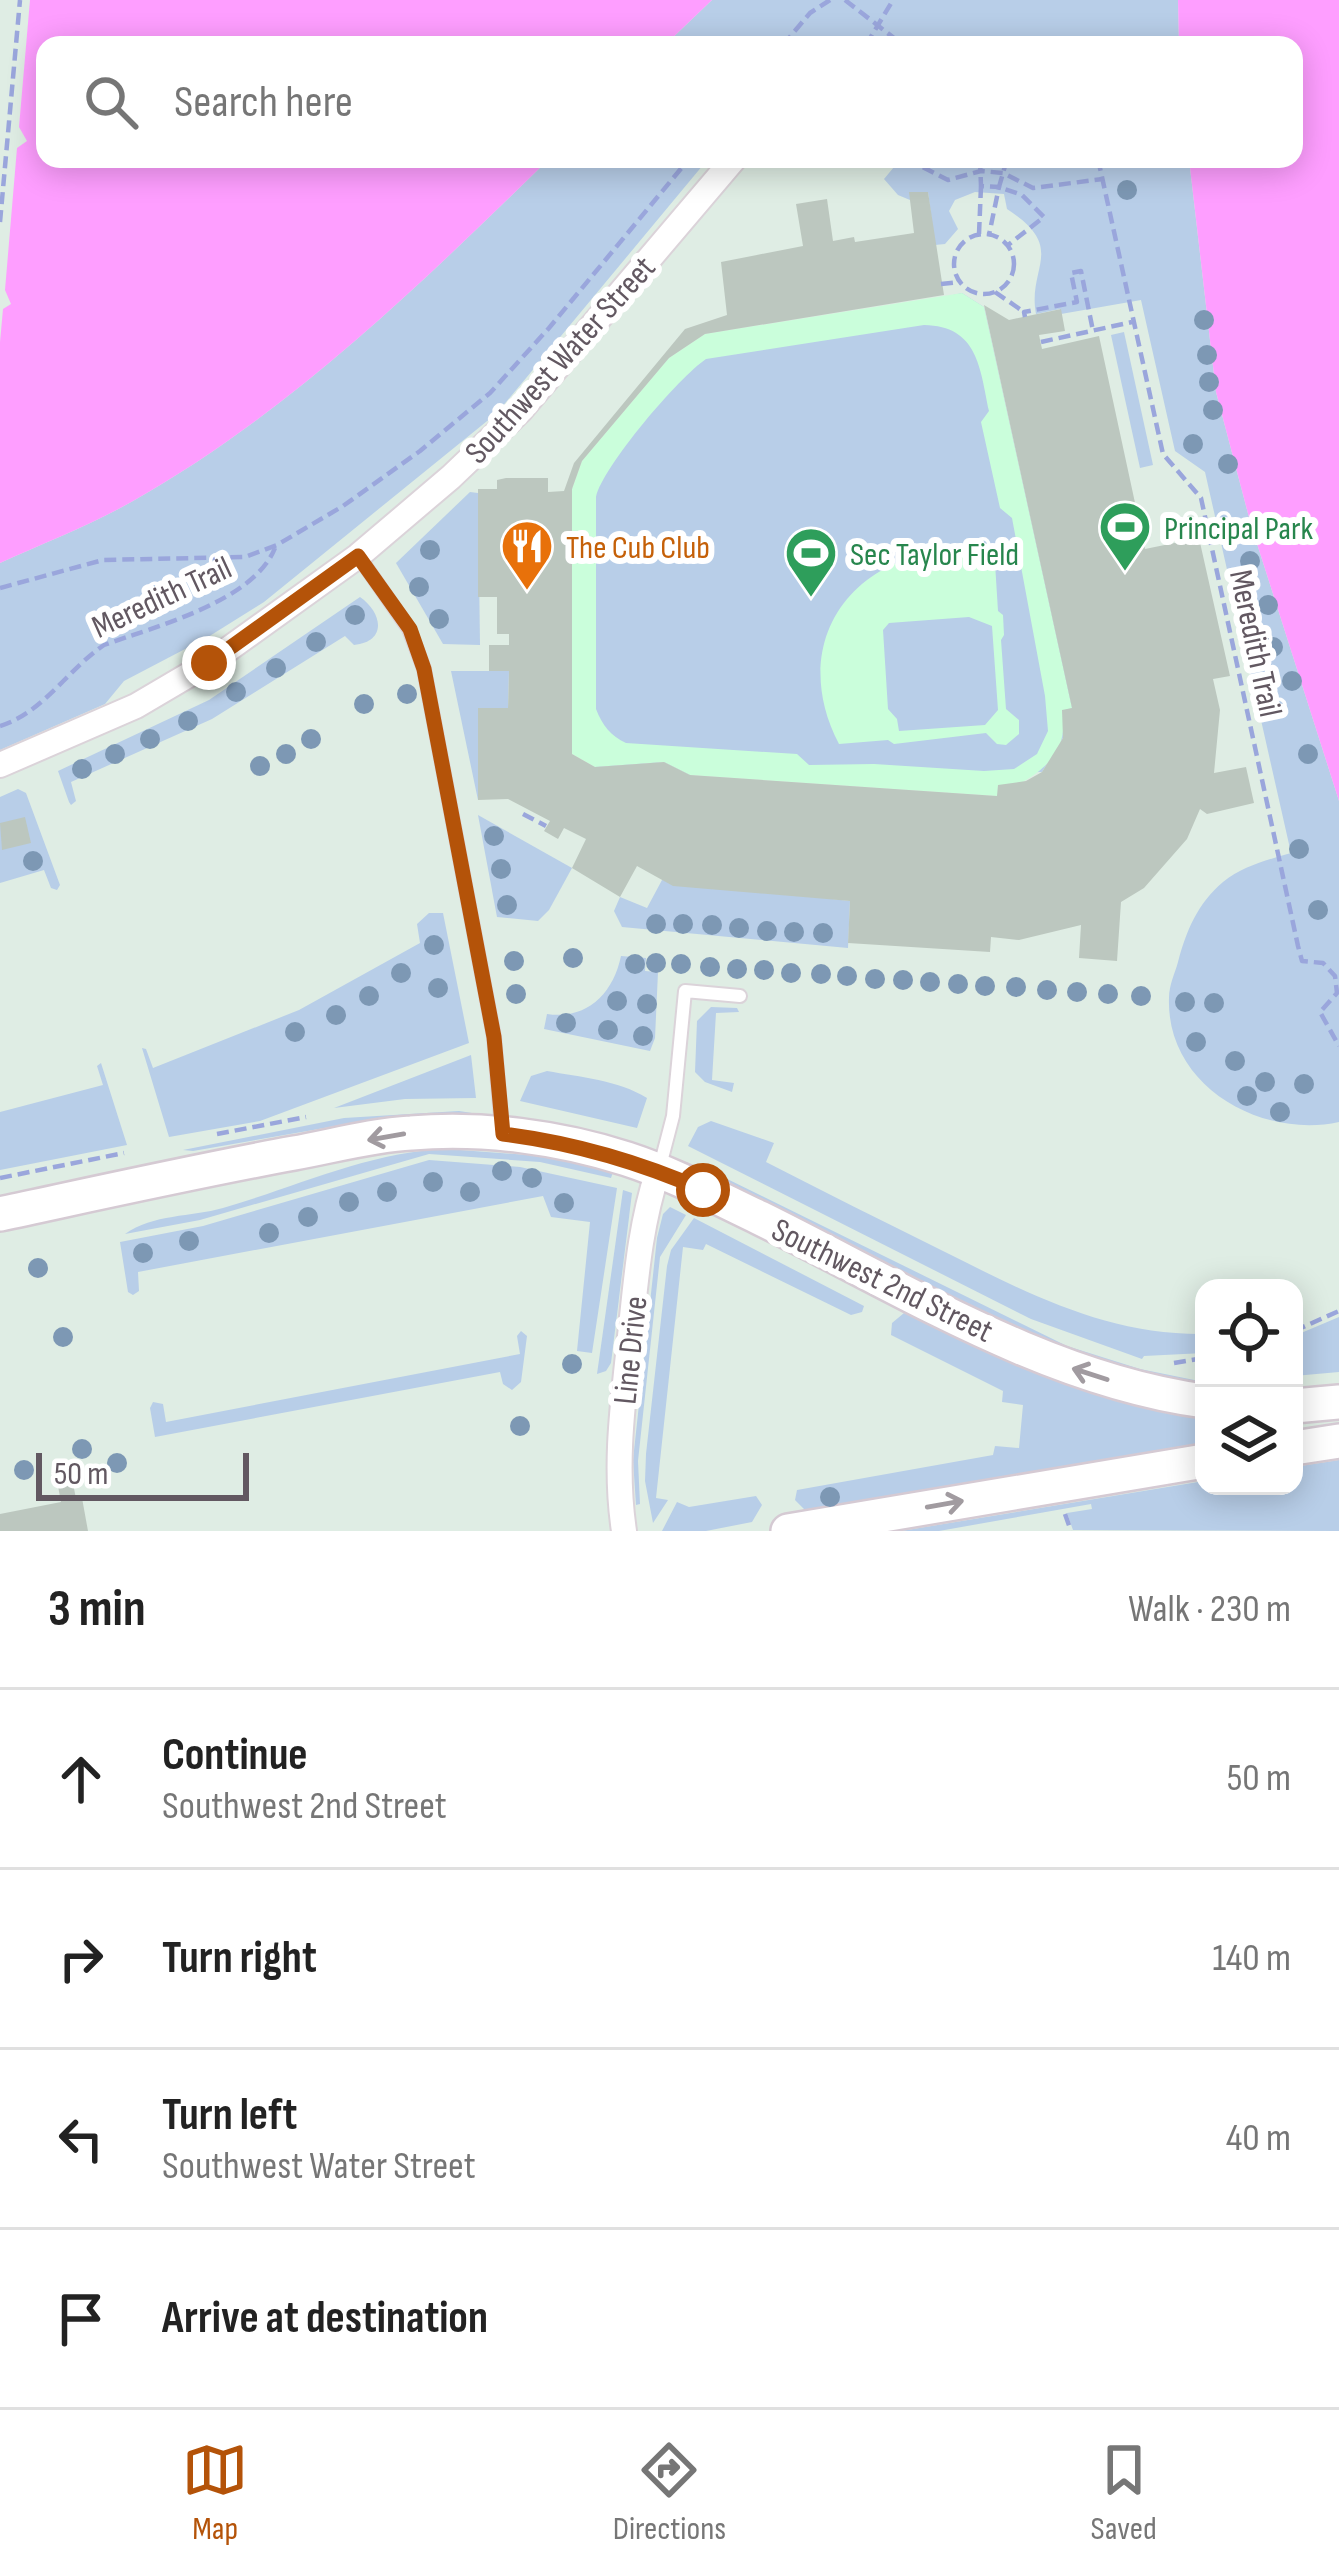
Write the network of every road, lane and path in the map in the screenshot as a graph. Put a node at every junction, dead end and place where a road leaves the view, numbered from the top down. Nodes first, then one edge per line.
1 (20, 0) edge
2 (830, 0) edge
3 (845, 0) edge
4 (864, 0) edge
5 (893, 0) edge
6 (857, 8) junction
7 (877, 25) junction
8 (791, 36) edge
9 (871, 36) edge
10 (891, 36) edge
11 (682, 168) edge
12 (726, 168) edge
13 (925, 168) edge
14 (981, 168) edge
15 (1004, 168) edge
16 (1100, 168) edge
17 (981, 171) junction
18 (1003, 173) junction
19 (1102, 179) junction
20 (981, 186) junction
21 (999, 187) junction
22 (0, 222) edge
23 (979, 235) junction
24 (989, 235) junction
25 (1008, 245) junction
26 (961, 282) junction
27 (941, 284) dead end
28 (994, 292) junction
29 (1132, 322) junction
30 (1093, 331) junction
31 (1041, 342) dead end
32 (277, 545) junction
33 (358, 556) junction
34 (0, 588) edge
35 (0, 726) edge
36 (0, 765) edge
37 (524, 814) dead end
38 (546, 826) dead end
39 (740, 996) dead end
40 (1339, 1046) edge
41 (503, 1134) junction
42 (125, 1153) dead end
43 (658, 1171) junction
44 (0, 1178) edge
45 (0, 1214) edge
46 (1339, 1311) edge
47 (1303, 1326) edge
48 (1195, 1360) edge
49 (1172, 1364) dead end
50 (1195, 1399) edge
51 (1339, 1402) edge
52 (1303, 1405) edge
53 (1339, 1441) edge
54 (1303, 1447) edge
55 (1195, 1463) edge
56 (1064, 1512) dead end
57 (624, 1531) edge
58 (788, 1531) edge
59 (1071, 1531) edge

1 - 22 path
2 - 8 path
3 - 6 path
4 - 6 path
5 - 7 path
6 - 7 path
7 - 9 path
7 - 10 path
11 - 32 path, Meredith Trail
12 - 33 street, Southwest Water Street
13 - 17 path
14 - 17 path
15 - 18 path
16 - 19 path, Meredith Trail
17 - 18 path
17 - 20 path
18 - 19 path
18 - 21 path
19 - 29 path, Meredith Trail
20 - 21 path
20 - 23 path
21 - 24 path
21 - 25 path
23 - 24 path
23 - 26 path
24 - 25 path
25 - 28 path
26 - 27 path
26 - 28 path
28 - 30 path
29 - 30 path
29 - 40 path, Meredith Trail
30 - 31 path
32 - 34 path, Meredith Trail
32 - 35 path, Meredith Trail
33 - 36 street, Southwest Water Street
33 - 41 lane
37 - 38 path
39 - 43 lane
41 - 43 main road, Southwest 2nd Street
41 -> 45 main road, Southwest 2nd Street
42 - 44 path
50 -> 43 main road, Southwest 2nd Street
43 - 57 street, Line Drive
46 - 47 path
48 - 49 path
51 - 52 main road
53 - 54 main road
58 -> 55 main road
56 - 59 path

